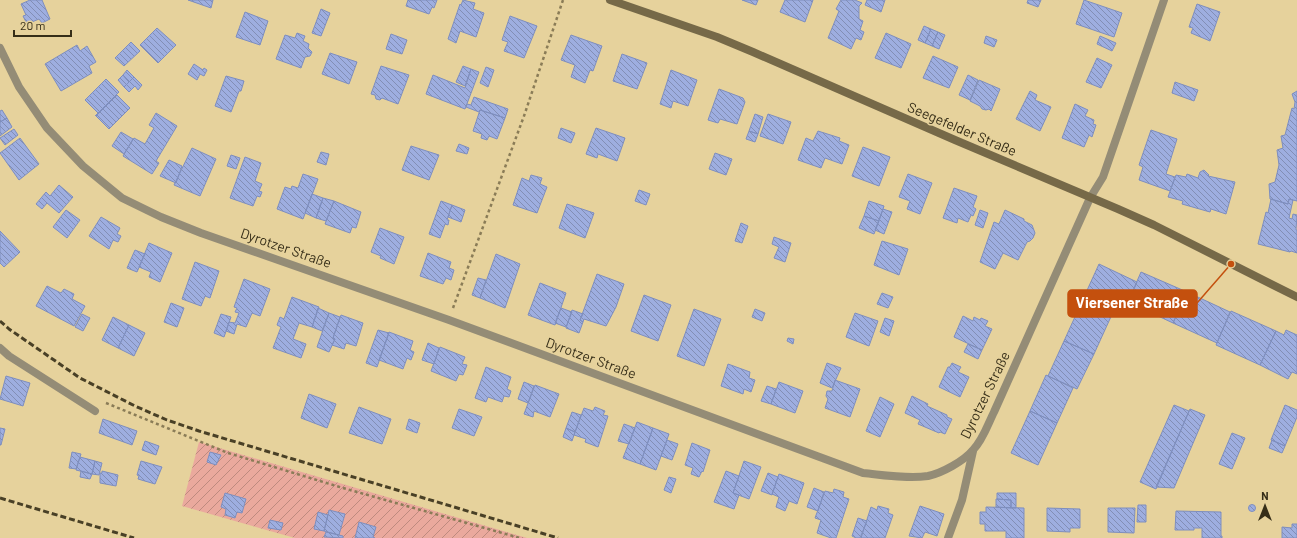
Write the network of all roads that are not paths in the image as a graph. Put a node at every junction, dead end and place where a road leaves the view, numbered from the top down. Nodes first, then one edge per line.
1 (610, 0) edge
2 (1164, 0) edge
3 (0, 48) edge
4 (1090, 198) junction
5 (1297, 296) edge
6 (0, 348) edge
7 (95, 411) road end
8 (973, 451) junction
9 (948, 538) edge

1 - 4 street, Seegefelder Straße
2 - 4 street, Dyrotzer Straße
3 - 8 street, Dyrotzer Straße
4 - 5 street, Seegefelder Straße
4 - 8 street, Dyrotzer Straße
6 - 7 street
8 - 9 street

